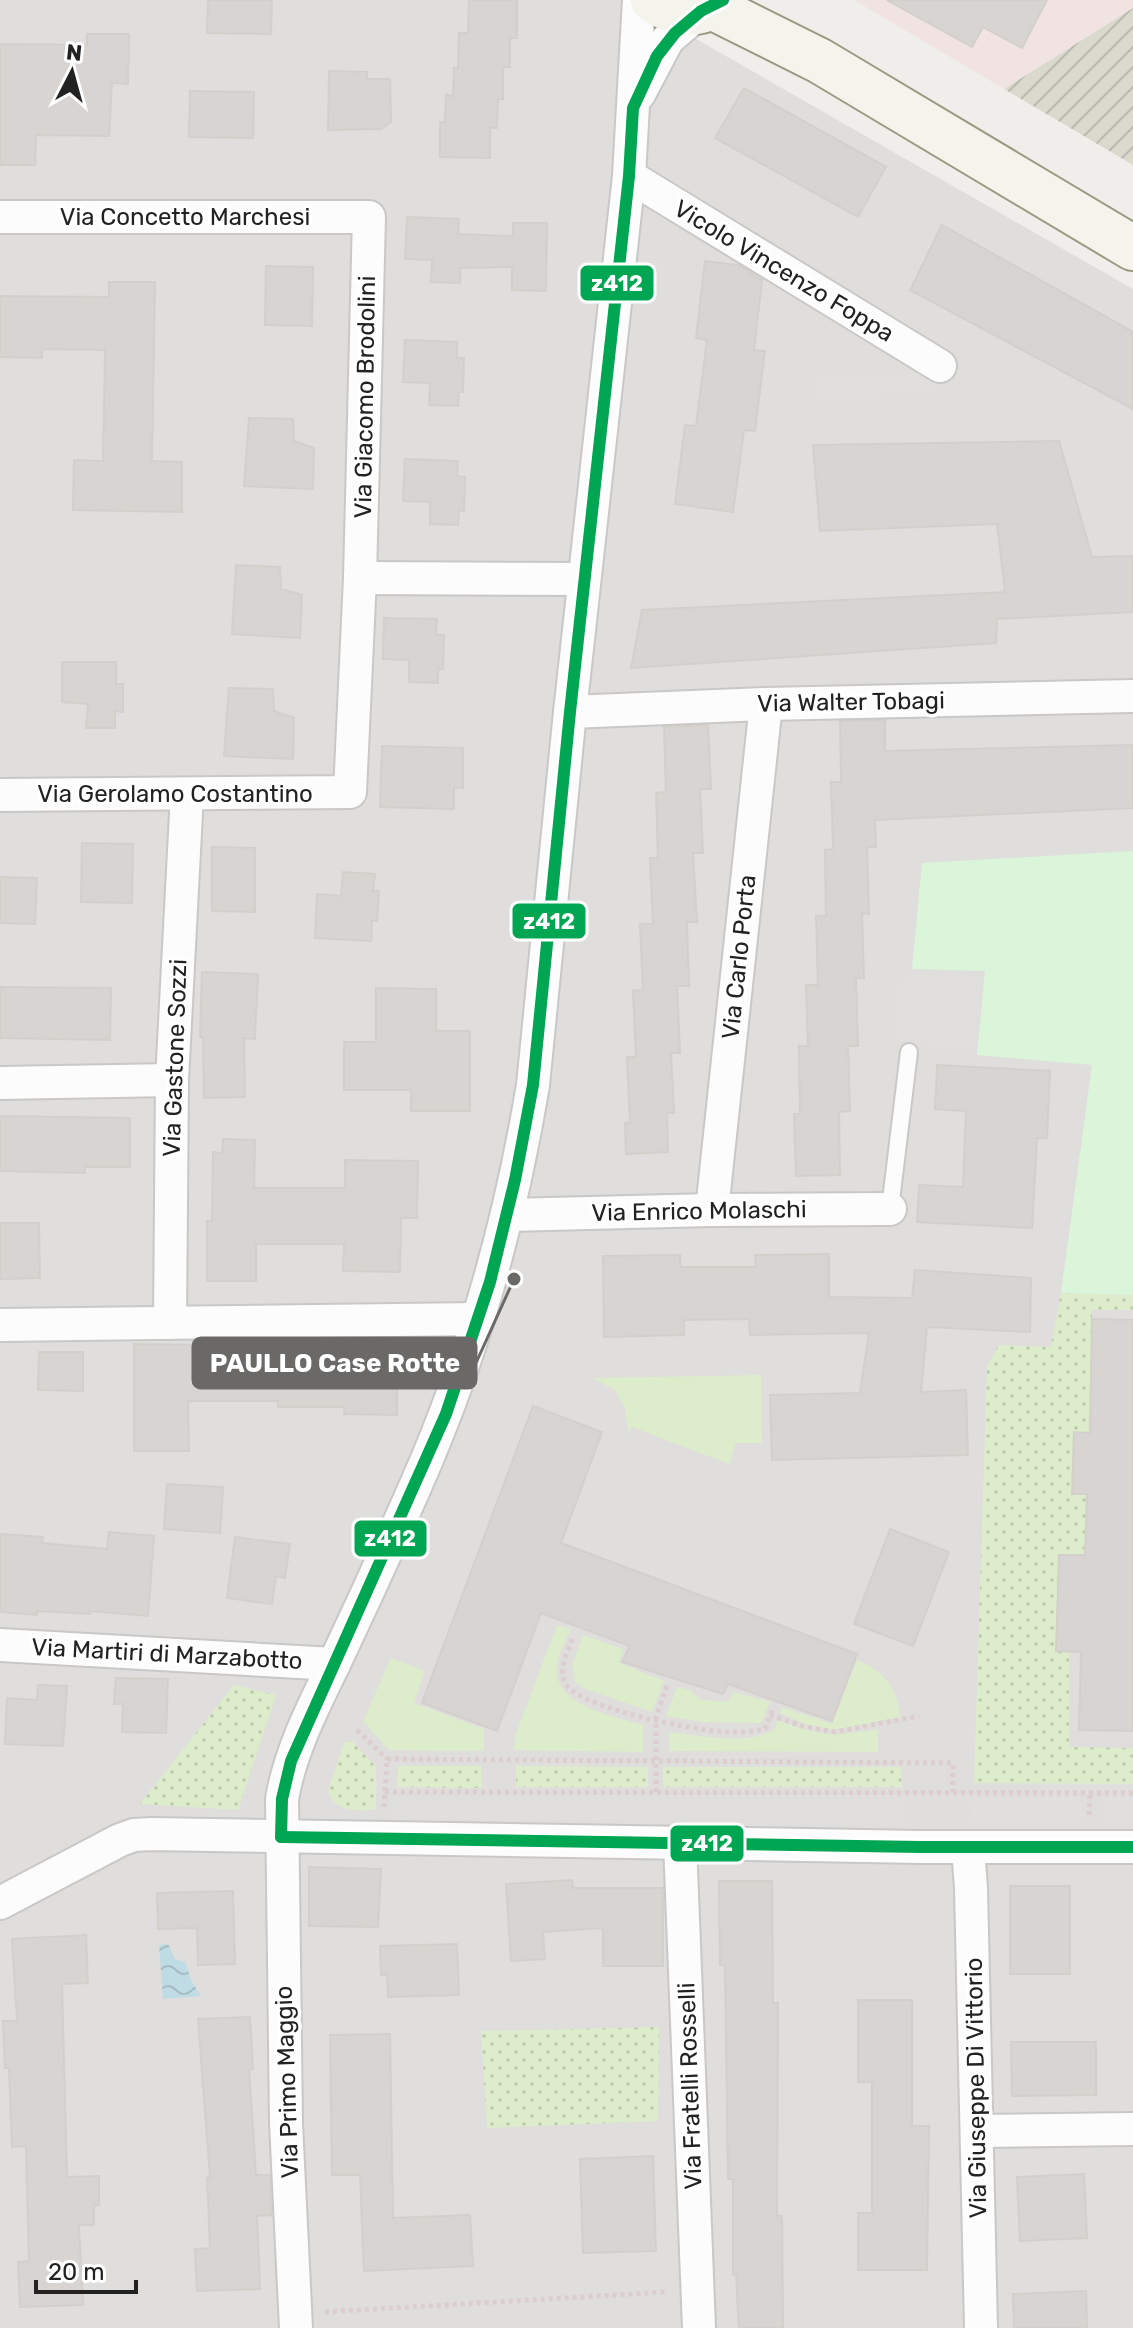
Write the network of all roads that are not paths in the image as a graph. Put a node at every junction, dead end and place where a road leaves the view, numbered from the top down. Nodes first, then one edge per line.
1 (639, 0) edge
2 (653, 0) edge
3 (764, 0) edge
4 (712, 6) edge
5 (820, 61) junction
6 (633, 108) junction
7 (629, 176) junction
8 (0, 217) edge
9 (369, 217) joint
10 (1133, 248) edge
11 (940, 366) dead end
12 (360, 578) junction
13 (584, 579) junction
14 (1133, 696) edge
15 (766, 704) junction
16 (570, 712) junction
17 (350, 792) joint
18 (187, 794) junction
19 (0, 795) edge
20 (909, 1052) dead end
21 (172, 1080) junction
22 (0, 1083) edge
23 (890, 1209) joint
24 (712, 1210) junction
25 (508, 1215) junction
26 (478, 1319) junction
27 (170, 1323) junction
28 (0, 1325) edge
29 (0, 1645) edge
30 (334, 1664) junction
31 (281, 1837) junction
32 (680, 1843) junction
33 (1133, 1847) edge
34 (968, 1848) junction
35 (0, 1903) edge
36 (1133, 2129) edge
37 (977, 2131) junction
38 (296, 2321) edge
39 (699, 2328) edge
40 (981, 2328) edge

1 - 6 street, Via Primo Maggio
2 - 4 street
3 - 5 street
4 - 5 street
4 - 6 street
5 - 10 street
6 - 7 street, Via Primo Maggio
7 - 11 street, Vicolo Vincenzo Foppa
7 - 13 street, Via Primo Maggio
8 - 9 street, Via Concetto Marchesi
9 - 12 street, Via Giacomo Brodolini
12 - 13 street
12 - 17 street, Via Giacomo Brodolini
13 - 16 street, Via Primo Maggio
14 - 15 street, Via Walter Tobagi
15 - 16 street, Via Walter Tobagi
15 - 24 street, Via Carlo Porta
16 - 25 street, Via Primo Maggio
17 - 18 street, Via Gerolamo Costantino
18 - 19 street, Via Gerolamo Costantino
18 - 21 street, Via Gastone Sozzi
20 - 23 lane
21 - 22 street
21 - 27 street, Via Gastone Sozzi
23 - 24 street, Via Enrico Molaschi
24 - 25 street, Via Enrico Molaschi
25 - 26 street, Via Primo Maggio
26 - 27 street
26 - 30 street, Via Primo Maggio
27 - 28 street
29 - 30 street, Via Martiri di Marzabotto
30 - 31 street, Via Primo Maggio
31 - 32 street
31 - 35 street
31 - 38 street, Via Primo Maggio
32 - 34 street
32 - 39 street, Via Fratelli Rosselli
33 - 34 street
34 - 37 street, Via Giuseppe Di Vittorio
36 - 37 street
37 - 40 street, Via Giuseppe Di Vittorio

